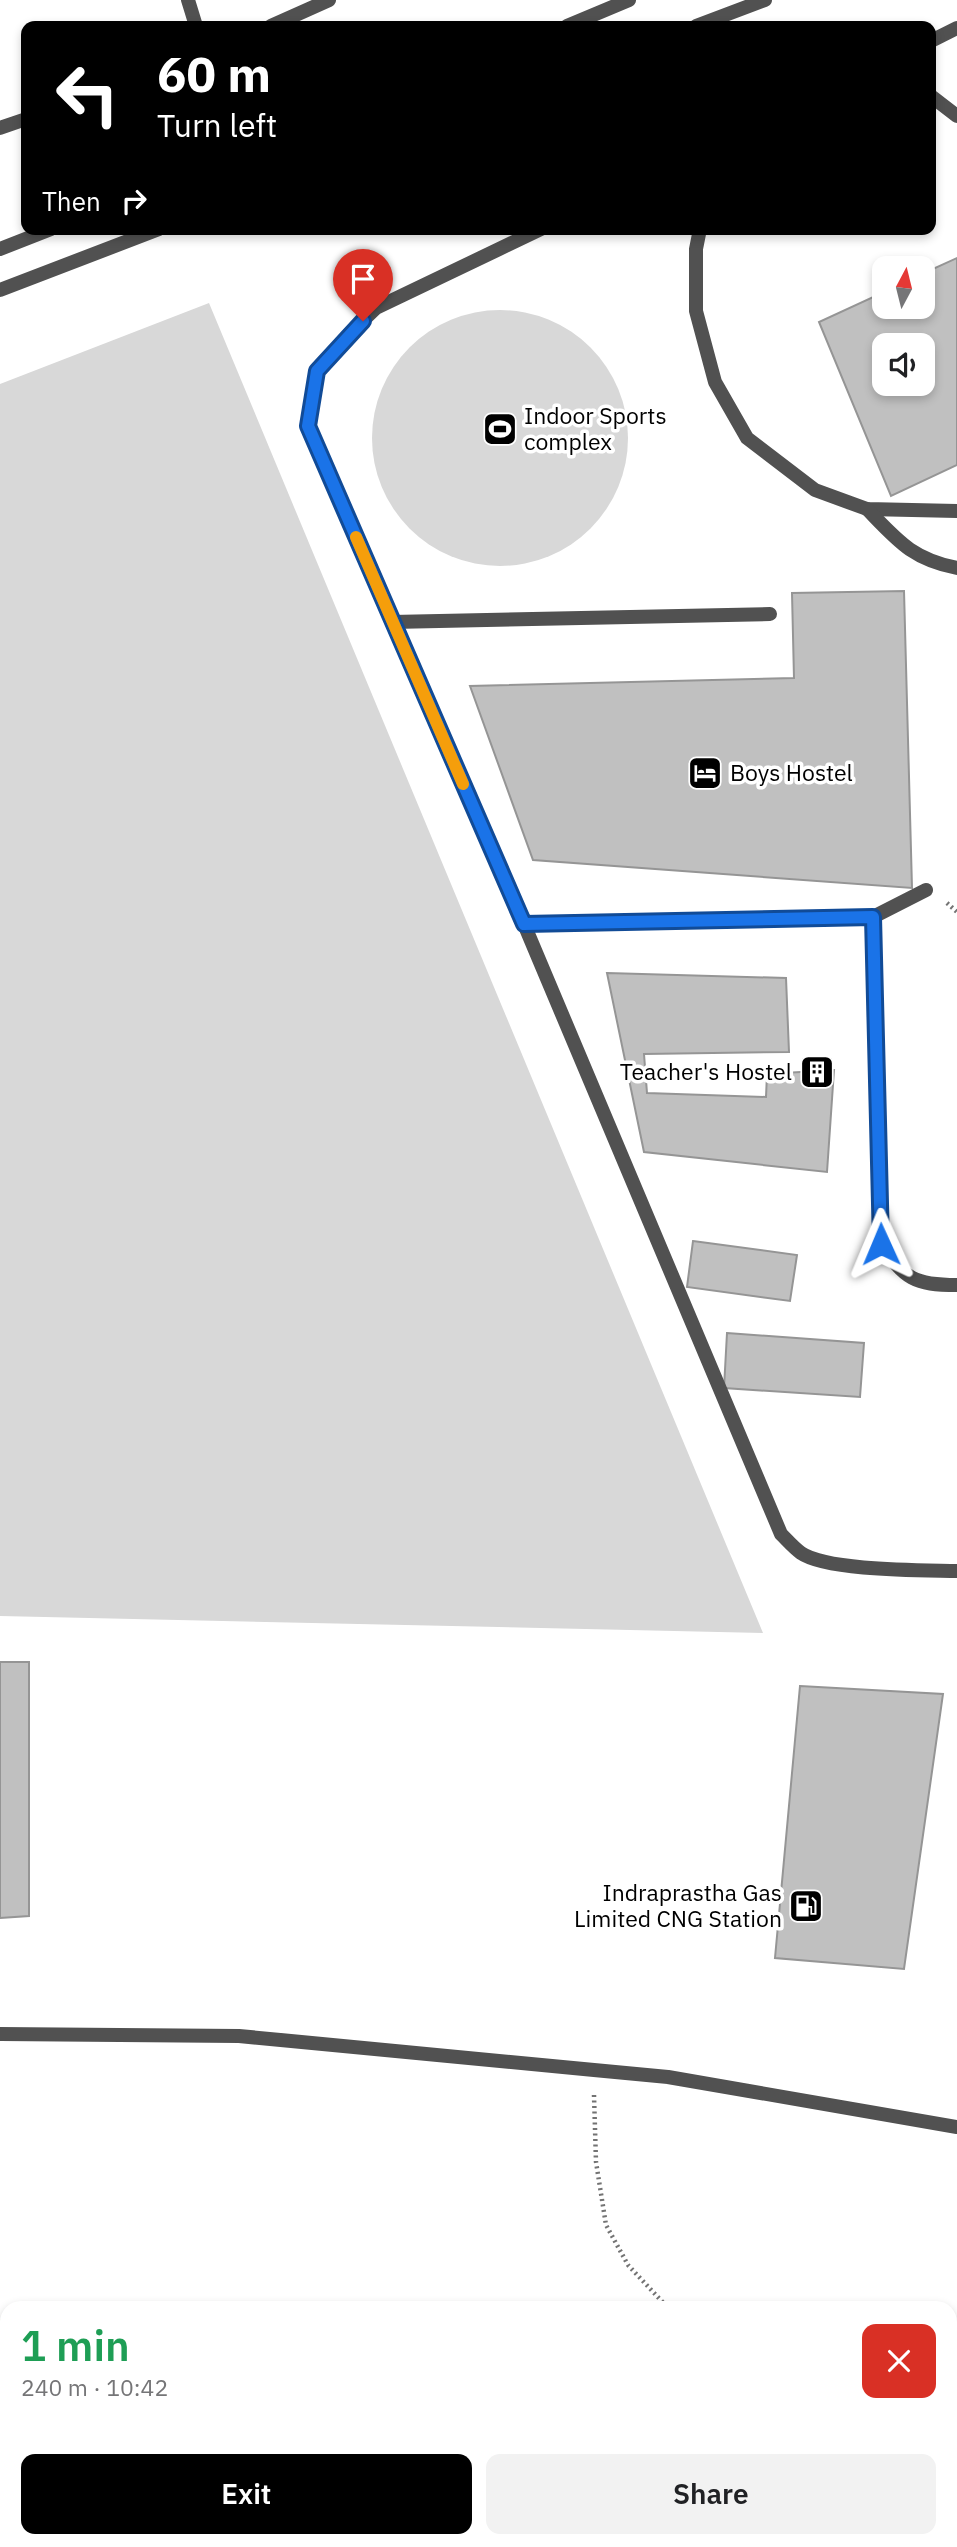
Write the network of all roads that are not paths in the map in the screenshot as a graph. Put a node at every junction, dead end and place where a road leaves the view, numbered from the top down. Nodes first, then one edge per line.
1 (188, 0) edge
2 (329, 0) edge
3 (629, 0) edge
4 (765, 0) edge
5 (195, 21) edge
6 (282, 21) edge
7 (579, 21) edge
8 (709, 21) edge
9 (957, 28) edge
10 (936, 38) edge
11 (936, 100) edge
12 (957, 116) edge
13 (21, 121) edge
14 (0, 128) edge
15 (36, 235) edge
16 (143, 235) edge
17 (529, 235) edge
18 (699, 235) edge
19 (0, 249) edge
20 (0, 290) edge
21 (867, 509) junction
22 (957, 511) edge
23 (957, 568) edge
24 (770, 614) dead end
25 (392, 622) junction
26 (926, 890) dead end
27 (873, 917) junction
28 (524, 924) junction
29 (957, 1284) edge
30 (957, 1571) edge
31 (0, 2034) edge
32 (957, 2127) edge

1 - 5 street
2 - 6 street
3 - 7 street
4 - 8 street
9 - 10 street
11 - 12 street
13 - 14 street
15 - 19 street
16 - 20 street
17 - 25 street
18 - 21 street
21 - 22 street
21 - 23 street
24 - 25 street
25 - 28 street
26 - 27 street
27 - 28 street
27 - 29 street
28 - 30 street
31 - 32 street

